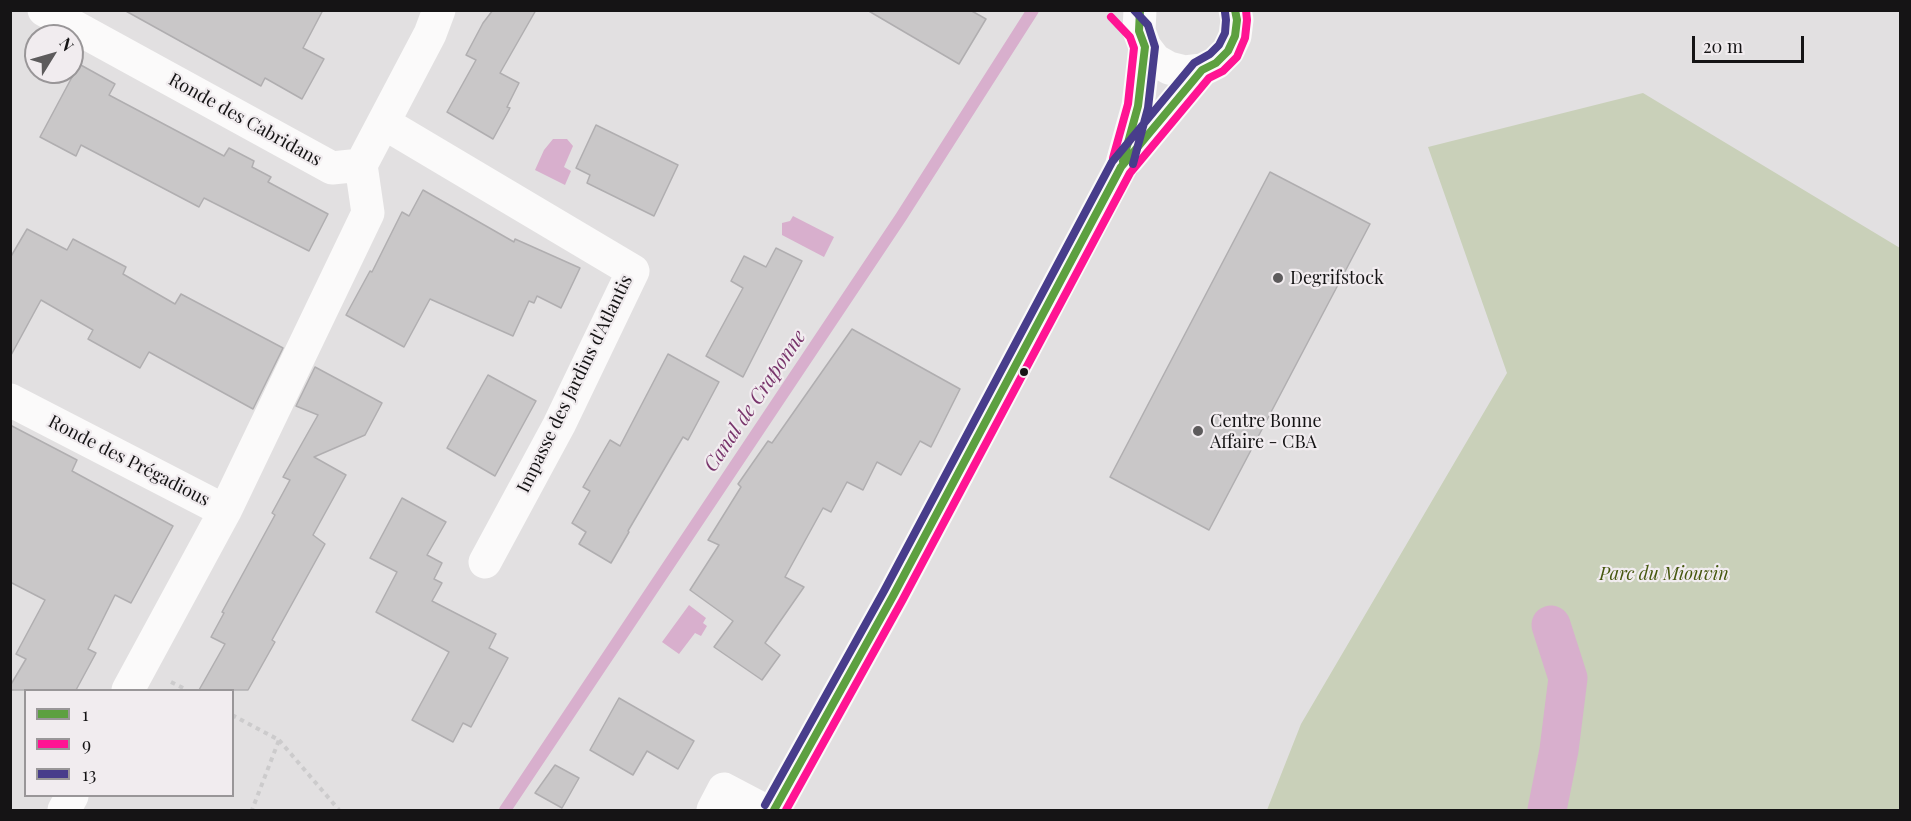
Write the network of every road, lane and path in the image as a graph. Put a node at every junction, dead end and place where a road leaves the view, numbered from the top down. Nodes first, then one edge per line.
1 (44, 10) edge
2 (439, 10) edge
3 (1234, 10) edge
4 (1136, 25) edge
5 (1202, 70) junction
6 (384, 123) junction
7 (361, 165) junction
8 (1121, 167) junction
9 (10, 400) edge
10 (225, 511) junction
11 (485, 562) dead end
12 (129, 689) edge
13 (234, 716) edge
14 (279, 740) junction
15 (252, 810) edge
16 (339, 810) edge
17 (713, 810) edge
18 (764, 810) edge
19 (774, 810) edge

1 - 7 street, Ronde des Cabridans
2 - 6 street
3 - 5 street
4 - 5 street
4 - 8 street
5 - 8 street
6 - 7 street
6 - 11 street, Impasse des Jardins d'Atlantis
7 - 10 street
8 - 19 street
9 - 10 street, Ronde des Prégadious
10 - 12 street, Ronde des Prégadious
13 - 14 path
14 - 15 path
14 - 16 path
17 - 18 street

